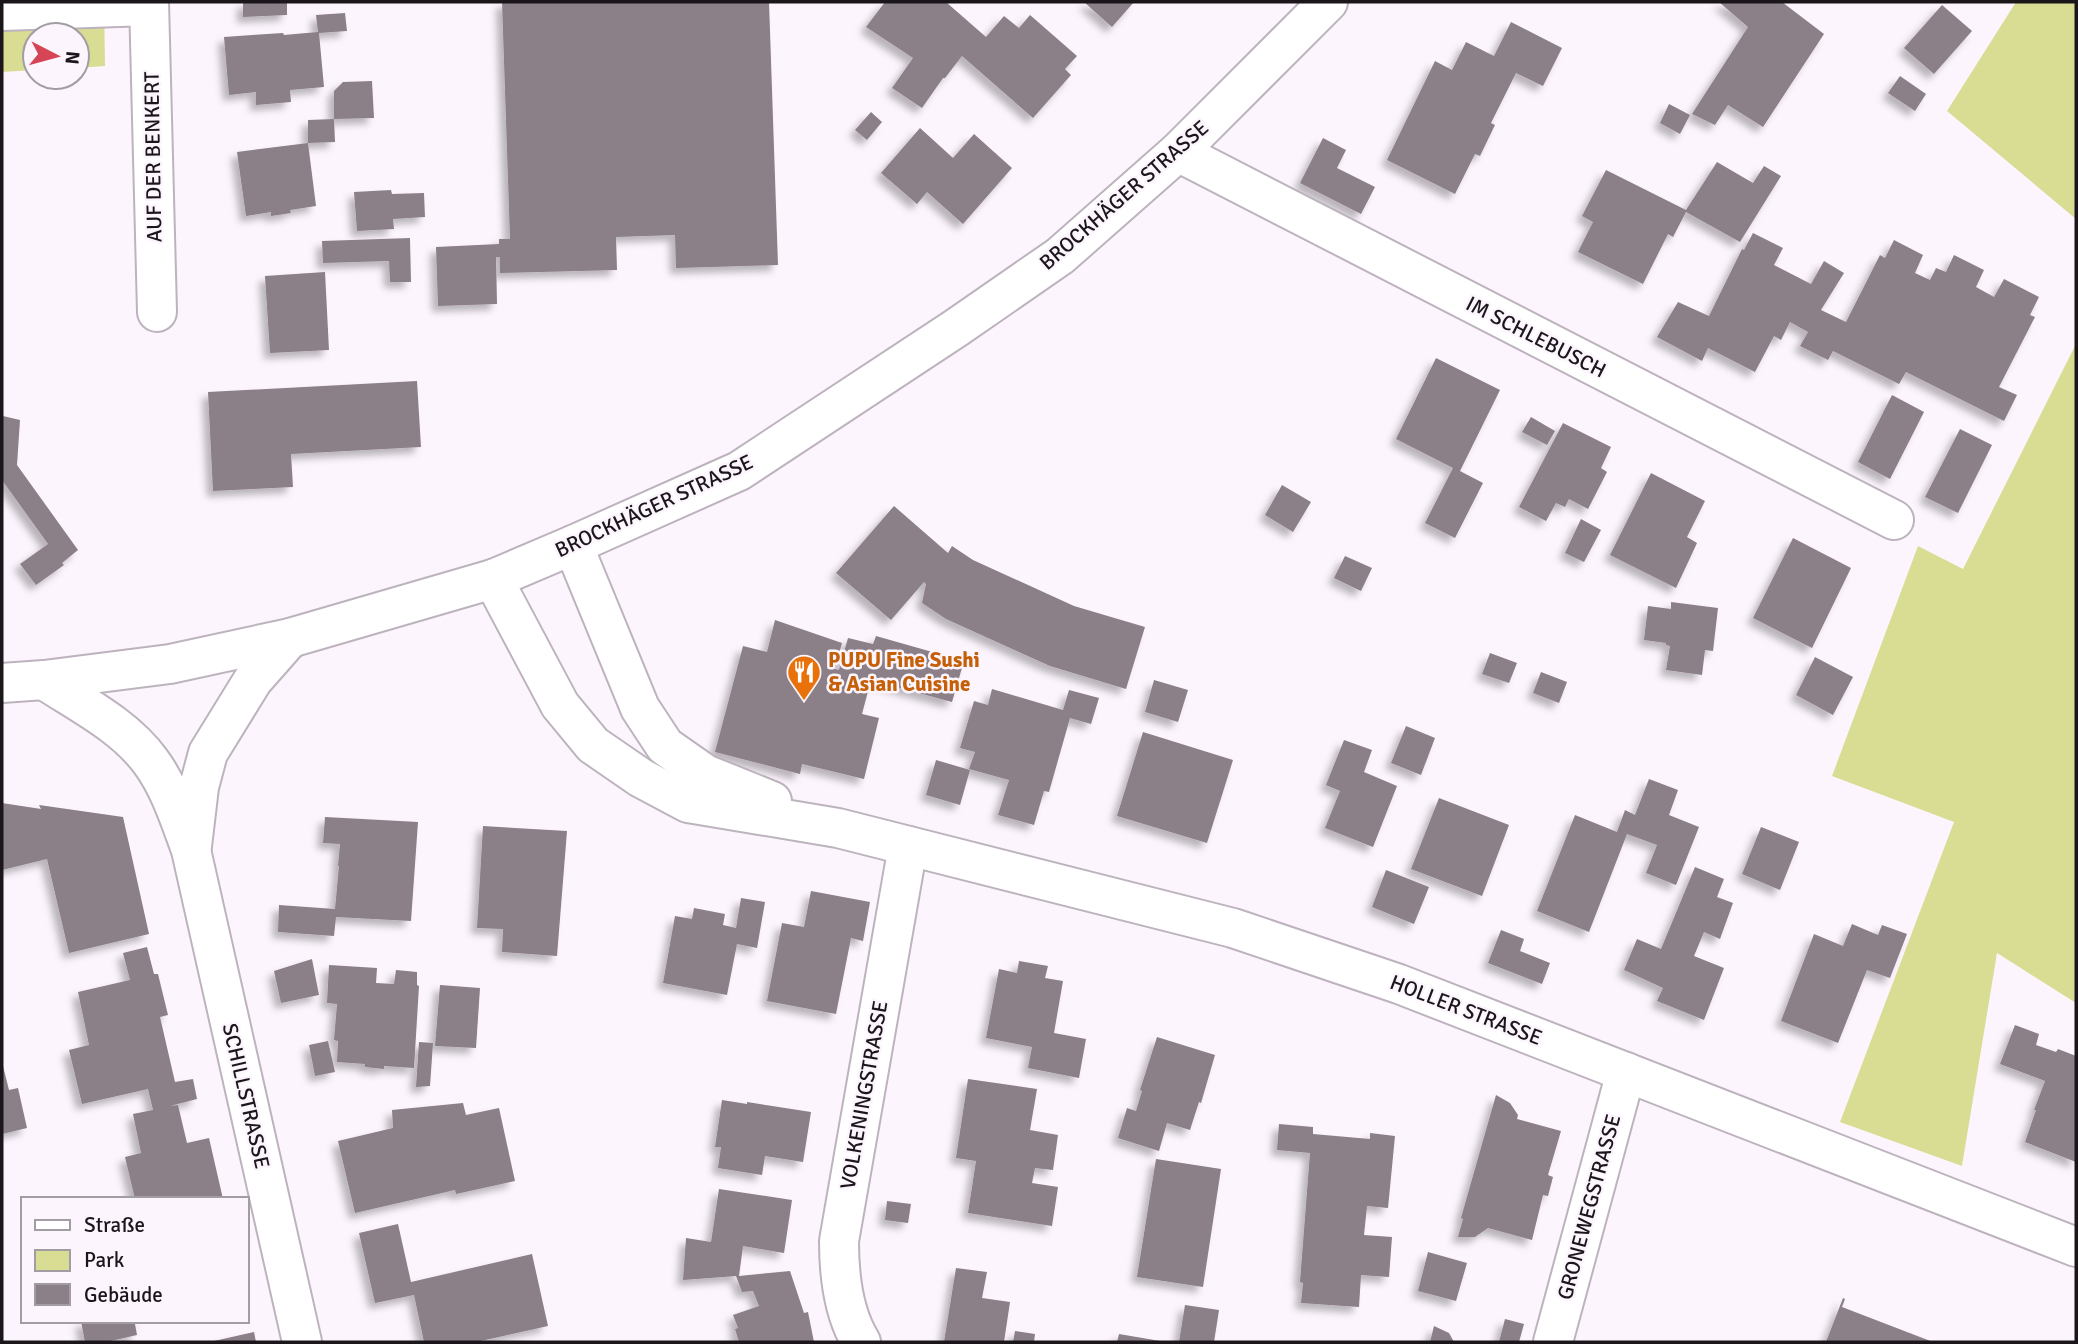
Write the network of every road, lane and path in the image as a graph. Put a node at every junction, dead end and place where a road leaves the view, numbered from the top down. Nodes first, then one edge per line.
1 (1328, 2) edge
2 (149, 4) edge
3 (2, 11) edge
4 (1178, 152) junction
5 (157, 312) dead end
6 (1894, 520) dead end
7 (573, 545) junction
8 (493, 579) junction
9 (290, 638) junction
10 (44, 680) junction
11 (2, 683) edge
12 (838, 828) junction
13 (908, 846) junction
14 (191, 850) junction
15 (1626, 1072) junction
16 (2076, 1247) edge
17 (302, 1342) edge
18 (861, 1342) edge
19 (1553, 1342) edge

1 - 4 street, BROCKHÄGER STRASSE
2 - 3 street
2 - 5 street, AUF DER BENKERT
4 - 6 street, IM SCHLEBUSCH
4 - 7 street, BROCKHÄGER STRASSE
7 - 8 street, BROCKHÄGER STRASSE
7 - 12 street, HOLLER STRASSE
8 - 9 street, BROCKHÄGER STRASSE
8 - 12 street, HOLLER STRASSE
9 - 10 street, BROCKHÄGER STRASSE
9 - 14 street, SCHILLSTRASSE
10 - 11 street, BROCKHÄGER STRASSE
10 - 14 street, SCHILLSTRASSE
12 - 13 street, HOLLER STRASSE
13 - 15 street, HOLLER STRASSE
13 - 18 street, VOLKENINGSTRASSE
14 - 17 street, SCHILLSTRASSE
15 - 16 street, HOLLER STRASSE
15 - 19 street, GRONEWEGSTRASSE

